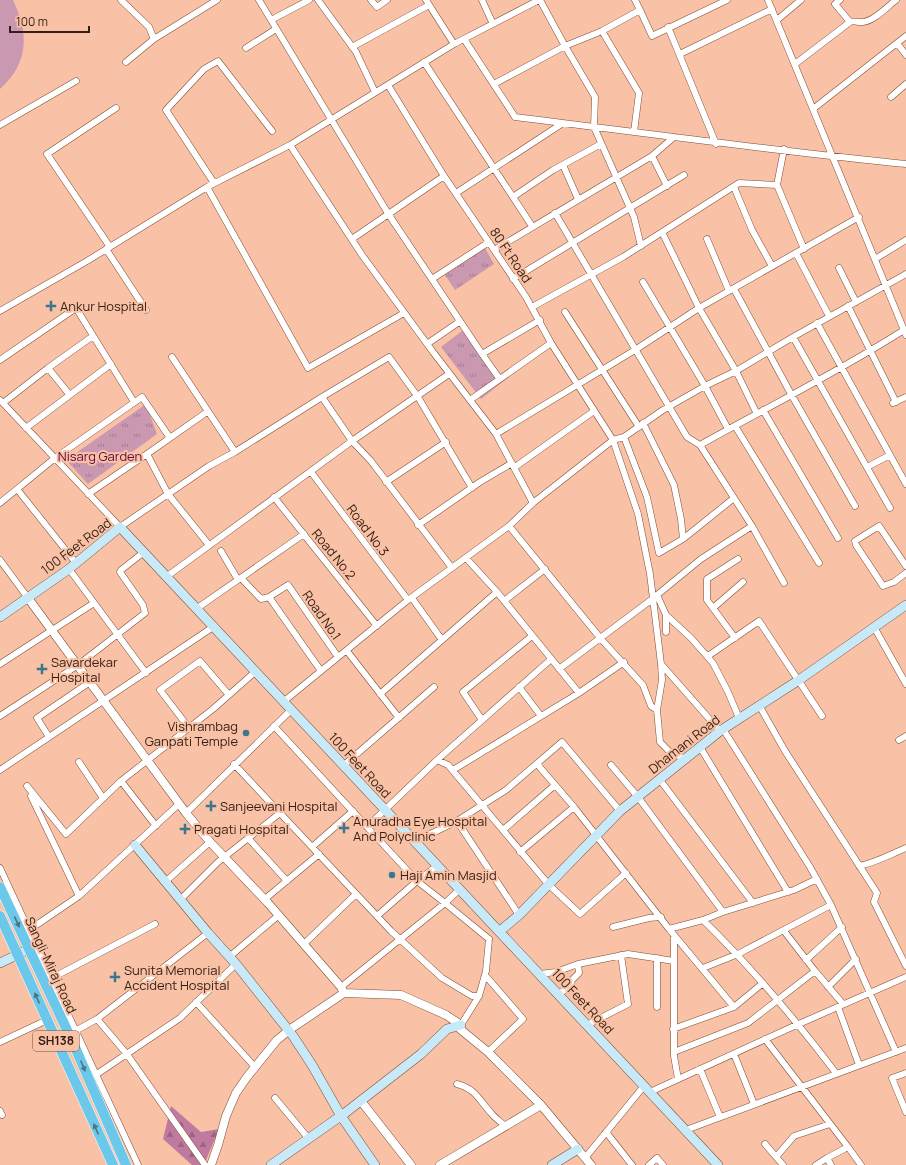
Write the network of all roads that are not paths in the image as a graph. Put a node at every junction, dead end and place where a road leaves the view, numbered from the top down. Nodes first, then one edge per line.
1 (121, 0) edge
2 (259, 0) edge
3 (309, 0) edge
4 (318, 0) edge
5 (371, 0) edge
6 (387, 0) edge
7 (482, 0) edge
8 (540, 0) edge
9 (634, 0) edge
10 (727, 0) edge
11 (768, 0) edge
12 (801, 0) edge
13 (840, 0) edge
14 (214, 1) edge
15 (894, 1) edge
16 (428, 3) edge
17 (772, 9) junction
18 (640, 10) junction
19 (270, 20) junction
20 (776, 20) junction
21 (850, 22) junction
22 (493, 24) junction
23 (668, 27) junction
24 (276, 29) junction
25 (602, 31) junction
26 (906, 36) edge
27 (154, 39) junction
28 (464, 39) junction
29 (897, 43) junction
30 (454, 44) junction
31 (565, 46) junction
32 (352, 47) junction
33 (246, 48) dead end
34 (680, 54) junction
35 (906, 55) edge
36 (126, 62) dead end
37 (424, 62) junction
38 (795, 64) junction
39 (76, 81) dead end
40 (494, 84) junction
41 (906, 84) edge
42 (388, 85) junction
43 (375, 92) junction
44 (891, 97) dead end
45 (116, 108) dead end
46 (813, 110) junction
47 (331, 119) junction
48 (563, 123) junction
49 (0, 124) edge
50 (594, 127) junction
51 (272, 131) dead end
52 (634, 132) junction
53 (674, 137) junction
54 (601, 144) junction
55 (716, 144) junction
56 (290, 145) junction
57 (784, 149) junction
58 (652, 156) junction
59 (832, 156) junction
60 (906, 164) edge
61 (563, 165) junction
62 (494, 168) junction
63 (684, 175) dead end
64 (444, 176) junction
65 (616, 176) junction
66 (214, 183) junction
67 (777, 185) junction
68 (667, 186) junction
69 (734, 186) junction
70 (207, 187) junction
71 (456, 193) junction
72 (513, 197) junction
73 (578, 199) junction
74 (630, 208) junction
75 (555, 213) junction
76 (389, 215) junction
77 (859, 217) junction
78 (532, 226) junction
79 (662, 232) junction
80 (352, 239) junction
81 (707, 239) dead end
82 (906, 240) edge
83 (489, 242) junction
84 (572, 243) junction
85 (641, 246) junction
86 (108, 248) junction
87 (804, 249) junction
88 (494, 250) junction
89 (796, 253) junction
90 (874, 258) junction
91 (772, 266) junction
92 (840, 268) dead end
93 (906, 274) edge
94 (591, 275) junction
95 (432, 279) junction
96 (513, 279) junction
97 (643, 282) dead end
98 (885, 286) junction
99 (732, 290) junction
100 (856, 302) junction
101 (848, 306) junction
102 (532, 307) junction
103 (699, 308) junction
104 (0, 310) edge
105 (146, 310) dead end
106 (565, 312) dead end
107 (404, 313) junction
108 (829, 316) junction
109 (903, 319) edge
110 (540, 320) junction
111 (459, 322) junction
112 (817, 323) junction
113 (671, 327) junction
114 (905, 332) edge
115 (93, 336) junction
116 (793, 337) junction
117 (551, 343) junction
118 (427, 344) junction
119 (635, 350) junction
120 (768, 352) junction
121 (869, 352) junction
122 (482, 354) junction
123 (172, 357) dead end
124 (0, 360) edge
125 (111, 364) junction
126 (842, 367) junction
127 (48, 368) junction
128 (603, 369) junction
129 (736, 371) junction
130 (449, 374) junction
131 (499, 378) junction
132 (818, 381) junction
133 (578, 383) junction
134 (705, 386) junction
135 (69, 394) junction
136 (791, 394) junction
137 (418, 396) junction
138 (322, 397) junction
139 (906, 397) edge
140 (470, 400) junction
141 (1, 401) edge
142 (134, 402) junction
143 (669, 406) junction
144 (763, 410) junction
145 (594, 411) junction
146 (207, 412) junction
147 (757, 414) junction
148 (641, 425) junction
149 (735, 426) junction
150 (26, 428) junction
151 (728, 429) junction
152 (496, 434) junction
153 (624, 437) junction
154 (170, 438) junction
155 (613, 440) junction
156 (352, 441) junction
157 (446, 442) junction
158 (700, 444) junction
159 (235, 452) junction
160 (147, 454) junction
161 (890, 455) junction
162 (55, 458) junction
163 (513, 465) junction
164 (868, 467) junction
165 (311, 472) junction
166 (386, 482) junction
167 (906, 484) edge
168 (472, 488) junction
169 (17, 489) junction
170 (0, 494) edge
171 (88, 494) junction
172 (168, 494) junction
173 (274, 497) junction
174 (734, 498) junction
175 (2, 502) edge
176 (533, 503) junction
177 (855, 506) dead end
178 (890, 508) dead end
179 (418, 525) junction
180 (509, 526) junction
181 (752, 526) junction
182 (120, 527) junction
183 (304, 534) junction
184 (838, 538) dead end
185 (682, 539) junction
186 (209, 545) junction
187 (221, 551) dead end
188 (144, 552) junction
189 (466, 558) junction
190 (738, 558) dead end
191 (0, 560) edge
192 (76, 562) junction
193 (819, 563) dead end
194 (906, 566) edge
195 (452, 568) junction
196 (69, 569) junction
197 (545, 569) junction
198 (906, 573) edge
199 (166, 577) junction
200 (240, 579) junction
201 (743, 582) dead end
202 (784, 583) dead end
203 (497, 592) junction
204 (269, 597) junction
205 (655, 597) junction
206 (28, 598) junction
207 (410, 599) junction
208 (504, 601) junction
209 (94, 603) junction
210 (906, 606) edge
211 (713, 608) junction
212 (196, 609) junction
213 (666, 615) junction
214 (0, 617) edge
215 (377, 626) junction
216 (213, 627) junction
217 (874, 627) junction
218 (51, 630) junction
219 (666, 632) dead end
220 (117, 634) junction
221 (532, 636) junction
222 (735, 638) junction
223 (601, 639) junction
224 (442, 640) junction
225 (347, 650) junction
226 (708, 656) junction
227 (338, 657) junction
228 (550, 660) junction
229 (624, 662) junction
230 (0, 664) edge
231 (661, 664) junction
232 (78, 665) junction
233 (559, 669) junction
234 (321, 671) junction
235 (255, 672) junction
236 (146, 673) junction
237 (800, 680) junction
238 (90, 682) junction
239 (906, 684) edge
240 (434, 687) dead end
241 (519, 687) junction
242 (579, 693) junction
243 (380, 694) junction
244 (229, 695) junction
245 (104, 701) junction
246 (283, 702) junction
247 (760, 707) junction
248 (290, 710) junction
249 (657, 710) junction
250 (0, 716) edge
251 (541, 716) junction
252 (822, 716) dead end
253 (399, 718) junction
254 (739, 718) junction
255 (482, 720) junction
256 (274, 726) junction
257 (189, 728) junction
258 (721, 730) junction
259 (906, 736) edge
260 (49, 737) junction
261 (899, 740) dead end
262 (700, 747) junction
263 (685, 759) junction
264 (147, 760) junction
265 (437, 760) junction
266 (79, 762) dead end
267 (234, 764) junction
268 (537, 764) junction
269 (611, 764) dead end
270 (343, 766) junction
271 (0, 770) edge
272 (454, 770) junction
273 (660, 780) junction
274 (121, 781) junction
275 (556, 786) junction
276 (638, 797) junction
277 (103, 798) junction
278 (179, 804) junction
279 (483, 805) junction
280 (574, 807) junction
281 (385, 810) junction
282 (620, 811) junction
283 (186, 812) junction
284 (353, 812) junction
285 (280, 813) junction
286 (457, 821) junction
287 (156, 826) junction
288 (367, 826) junction
289 (503, 830) junction
290 (596, 836) junction
291 (248, 838) junction
292 (210, 842) junction
293 (414, 842) junction
294 (135, 845) junction
295 (312, 847) junction
296 (906, 848) edge
297 (520, 852) junction
298 (319, 854) junction
299 (225, 857) junction
300 (436, 866) junction
301 (860, 866) junction
302 (0, 868) edge
303 (626, 873) junction
304 (817, 880) junction
305 (287, 881) junction
306 (417, 881) junction
307 (165, 882) junction
308 (548, 886) junction
309 (0, 887) edge
310 (459, 890) junction
311 (788, 892) junction
312 (356, 894) junction
313 (79, 896) junction
314 (182, 898) dead end
315 (265, 899) junction
316 (445, 903) junction
317 (753, 903) junction
318 (831, 905) junction
319 (723, 912) junction
320 (279, 915) junction
321 (519, 915) junction
322 (0, 916) edge
323 (377, 916) junction
324 (661, 917) junction
325 (702, 920) junction
326 (154, 924) dead end
327 (613, 926) dead end
328 (842, 927) junction
329 (669, 929) junction
330 (29, 930) junction
331 (500, 931) junction
332 (784, 931) junction
333 (208, 933) junction
334 (674, 935) junction
335 (399, 938) junction
336 (488, 939) junction
337 (304, 944) junction
338 (29, 949) junction
339 (17, 954) junction
340 (738, 954) junction
341 (621, 955) junction
342 (229, 957) junction
343 (657, 958) junction
344 (856, 959) junction
345 (806, 960) junction
346 (674, 961) junction
347 (0, 963) edge
348 (236, 964) junction
349 (578, 964) junction
350 (906, 966) edge
351 (703, 968) junction
352 (815, 971) junction
353 (540, 974) junction
354 (485, 975) junction
355 (906, 977) edge
356 (52, 978) junction
357 (763, 983) junction
358 (828, 987) junction
359 (343, 990) junction
360 (871, 992) junction
361 (559, 994) junction
362 (479, 996) junction
363 (779, 1001) junction
364 (196, 1002) junction
365 (841, 1006) junction
366 (734, 1007) junction
367 (657, 1008) dead end
368 (97, 1019) junction
369 (47, 1020) junction
370 (587, 1024) junction
371 (798, 1024) junction
372 (461, 1025) junction
373 (673, 1029) junction
374 (76, 1030) junction
375 (288, 1030) junction
376 (765, 1039) junction
377 (0, 1042) edge
378 (906, 1048) edge
379 (488, 1052) junction
380 (674, 1052) junction
381 (896, 1052) junction
382 (126, 1053) junction
383 (734, 1054) junction
384 (859, 1065) junction
385 (256, 1067) junction
386 (700, 1069) junction
387 (836, 1073) junction
388 (906, 1073) edge
389 (97, 1074) junction
390 (678, 1079) junction
391 (457, 1084) dead end
392 (801, 1086) junction
393 (647, 1089) junction
394 (275, 1098) dead end
395 (361, 1101) junction
396 (754, 1104) junction
397 (541, 1105) junction
398 (906, 1112) edge
399 (341, 1116) junction
400 (720, 1117) junction
401 (830, 1124) junction
402 (506, 1126) junction
403 (686, 1130) junction
404 (606, 1132) junction
405 (309, 1139) junction
406 (765, 1144) dead end
407 (848, 1147) junction
408 (578, 1149) junction
409 (776, 1157) junction
410 (585, 1158) junction
411 (827, 1158) junction
412 (113, 1165) edge
413 (126, 1165) edge
414 (138, 1165) edge
415 (205, 1165) edge
416 (211, 1165) edge
417 (271, 1165) edge
418 (375, 1165) edge
419 (411, 1165) edge
420 (440, 1165) edge
421 (552, 1165) edge
422 (591, 1165) edge
423 (632, 1165) edge
424 (649, 1165) edge
425 (663, 1165) edge
426 (718, 1165) edge
427 (783, 1165) edge
428 (816, 1165) edge
429 (830, 1165) edge
430 (861, 1165) edge

1 - 27 street
2 - 19 street
3 - 19 street
4 - 32 street
5 - 6 street
7 - 22 street
8 - 22 street
8 - 31 street
9 - 18 street
10 - 23 street
11 - 17 street
12 - 20 street
13 - 21 street
14 - 27 street
15 - 21 street
16 - 30 street
16 - 32 street
17 - 20 street
17 - 34 street
18 - 23 street
18 - 25 street
19 - 24 street
20 - 38 street
21 - 38 street
22 - 28 street
23 - 34 street
24 - 33 street
24 - 47 street
25 - 31 street
25 - 52 street
26 - 29 street
27 - 36 street
28 - 30 street
28 - 40 street
29 - 35 street
29 - 46 street
30 - 37 street
31 - 40 street
31 - 50 street
32 - 43 street
34 - 55 street
37 - 42 street
37 - 62 street
38 - 46 street
39 - 49 street
40 - 48 street
41 - 44 street
42 - 43 street
42 - 64 street, 80 Ft Road
43 - 47 street
45 - 86 street
46 - 59 street
47 - 56 street
47 - 76 street
48 - 50 street
48 - 62 street
50 - 52 street
50 - 54 street
51 - 66 street
52 - 53 street
53 - 55 street
53 - 58 street
54 - 61 street
54 - 65 street
55 - 57 street
56 - 66 street
56 - 80 street
57 - 59 street
57 - 67 street
58 - 65 street
58 - 68 street
59 - 60 street
59 - 77 street
61 - 72 street
61 - 73 street
62 - 71 street
62 - 72 street
63 - 68 street
64 - 71 street, 80 Ft Road
64 - 76 street
65 - 73 street
65 - 74 street
66 - 70 street
67 - 69 street
67 - 87 street
68 - 74 street
69 - 79 street
69 - 91 street
70 - 86 street
70 - 107 street
71 - 83 street, 80 Ft Road
72 - 78 street
73 - 75 street
74 - 84 street
74 - 85 street
75 - 78 street
75 - 84 street
76 - 80 street
76 - 95 street
77 - 87 street
77 - 90 street
78 - 88 street
79 - 85 street
79 - 103 street
80 - 107 street
81 - 99 street
82 - 90 street
83 - 88 street, 80 Ft Road
83 - 95 street
84 - 94 street
84 - 96 street
85 - 94 street
86 - 104 street
86 - 105 street
87 - 89 street
88 - 96 street, 80 Ft Road
89 - 91 street
89 - 108 street
90 - 98 street
91 - 99 street
92 - 100 street
93 - 98 street
94 - 102 street
94 - 119 street
95 - 111 street
96 - 102 street, 80 Ft Road
97 - 113 street
98 - 100 street
98 - 109 street
99 - 103 street
99 - 120 street
100 - 101 street
101 - 108 street
101 - 121 street
102 - 110 street, 80 Ft Road
103 - 113 street
103 - 129 street
106 - 128 street
107 - 118 street
108 - 112 street
109 - 114 street
110 - 117 street, 80 Ft Road
110 - 122 street
111 - 118 street
111 - 122 street
112 - 116 street
112 - 126 street
113 - 119 street
113 - 134 street
114 - 121 street
115 - 124 street
115 - 125 street
115 - 127 street
116 - 120 street
116 - 132 street
117 - 131 street
117 - 133 street, 80 Ft Road
118 - 130 street
119 - 128 street
119 - 143 street
120 - 129 street
120 - 136 street
121 - 126 street
121 - 139 street
122 - 131 street
123 - 146 street
125 - 135 street
125 - 142 street
126 - 132 street
126 - 161 street
127 - 135 street
127 - 141 street
128 - 133 street
128 - 148 street
129 - 134 street
129 - 147 street
130 - 137 street
130 - 140 street
131 - 140 street
132 - 136 street
132 - 164 street
133 - 145 street, 80 Ft Road
133 - 152 street
134 - 143 street
134 - 151 street
135 - 150 street
136 - 144 street
136 - 177 street
137 - 138 street
137 - 156 street
137 - 157 street
138 - 156 street
138 - 159 street
140 - 152 street
141 - 150 street
142 - 154 street
142 - 162 street
143 - 148 street
143 - 158 street
144 - 147 street
144 - 184 street
145 - 155 street, 80 Ft Road
145 - 163 street
146 - 154 street
146 - 159 street
147 - 149 street
148 - 153 street
148 - 185 street
149 - 151 street
149 - 193 street
150 - 162 street
151 - 158 street
152 - 163 street
153 - 155 street
153 - 185 street
154 - 160 street
155 - 176 street
155 - 205 street, 80 Ft Road
156 - 165 street
156 - 166 street
157 - 166 street
157 - 168 street
158 - 174 street
159 - 172 street
160 - 171 street
160 - 172 street
161 - 164 street
161 - 167 street
162 - 169 street
162 - 171 street
163 - 168 street
163 - 176 street
164 - 178 street
165 - 173 street
165 - 207 street, Road No.3
166 - 179 street
168 - 179 street
169 - 175 street
169 - 192 street
170 - 175 street
171 - 182 street
172 - 182 street
172 - 186 street
173 - 183 street, Road No.2
173 - 186 street
174 - 181 street
174 - 185 street
176 - 180 street
179 - 195 street
180 - 189 street
180 - 197 street
181 - 202 street
181 - 205 street
182 - 188 main road, 100 Feet Road
182 - 192 main road, 100 Feet Road
183 - 200 street
183 - 215 street, Road No.2
186 - 199 street
187 - 200 street
188 - 199 main road, 100 Feet Road
188 - 220 street
189 - 195 street
189 - 203 street
190 - 211 street
191 - 206 street
192 - 196 main road, 100 Feet Road
194 - 198 street
195 - 207 street
196 - 206 main road, 100 Feet Road
196 - 209 street
197 - 208 street
197 - 223 street
199 - 212 main road, 100 Feet Road
200 - 204 street
200 - 212 street
201 - 211 street
203 - 208 street
203 - 224 street
204 - 227 street, Road No.1
204 - 234 street
205 - 213 street
205 - 223 street
205 - 231 street, 80 Ft Road
206 - 214 main road, 100 Feet Road
206 - 218 street
207 - 215 street
207 - 224 street, Road No.3
208 - 221 street
209 - 218 street
209 - 220 street
210 - 217 main road, Dhamani Road
211 - 222 street
212 - 216 main road, 100 Feet Road
213 - 219 street
213 - 226 street
215 - 225 street
216 - 235 main road, 100 Feet Road
216 - 236 street
217 - 237 main road, Dhamani Road
217 - 239 street
218 - 230 street
218 - 232 street
220 - 232 street
220 - 236 street
221 - 228 street
221 - 255 street
222 - 226 street
222 - 237 street
223 - 229 street
223 - 233 street
224 - 243 street
225 - 227 street
225 - 243 street
226 - 254 street
227 - 234 street
228 - 233 street
228 - 241 street
229 - 242 street
229 - 249 street
231 - 249 street, 80 Ft Road
231 - 258 street
232 - 238 street
232 - 250 street
233 - 242 street
234 - 246 street
235 - 244 street
235 - 246 main road, 100 Feet Road
236 - 245 street
237 - 247 main road, Dhamani Road
237 - 252 street
238 - 245 street
238 - 260 street
240 - 253 street
241 - 251 street
241 - 255 street
242 - 251 street
243 - 253 street
244 - 257 street
244 - 257 street
245 - 260 street
245 - 264 street
246 - 248 main road, 100 Feet Road
247 - 254 main road, Dhamani Road
247 - 301 street
248 - 256 street
248 - 270 main road, 100 Feet Road
249 - 263 street
251 - 272 street
253 - 270 street
254 - 258 main road, Dhamani Road
255 - 265 street
256 - 267 street
256 - 284 street
257 - 264 street
258 - 262 main road, Dhamani Road
258 - 304 street
259 - 261 street
260 - 271 street
262 - 263 main road, Dhamani Road
262 - 311 street
263 - 273 main road, Dhamani Road
264 - 274 street
264 - 278 street
265 - 272 street
265 - 281 street
266 - 277 street
267 - 283 street
267 - 285 street
268 - 275 street
268 - 279 street
268 - 282 street
269 - 276 street
270 - 281 main road, 100 Feet Road
272 - 279 street
273 - 276 main road, Dhamani Road
273 - 317 street
274 - 277 street
274 - 287 street
275 - 280 street
275 - 289 street
276 - 282 main road, Dhamani Road
276 - 319 street
277 - 313 street
278 - 283 street
278 - 287 street
279 - 286 street
279 - 289 street
280 - 290 street
280 - 297 street
281 - 288 street
281 - 293 main road, 100 Feet Road
282 - 290 main road, Dhamani Road
283 - 292 street
284 - 288 street
284 - 295 street
285 - 291 street
285 - 295 street
286 - 293 street
286 - 321 street
287 - 294 street
288 - 306 street
289 - 297 street
290 - 303 street
290 - 308 main road, Dhamani Road
291 - 299 street
291 - 305 street
292 - 299 street
292 - 307 street
293 - 300 main road, 100 Feet Road
294 - 307 main road
294 - 313 street
295 - 298 street
296 - 301 street
297 - 308 street
298 - 305 street
298 - 312 street
299 - 314 street
299 - 315 street
300 - 306 street
300 - 310 main road, 100 Feet Road
301 - 350 street
302 - 330 street
303 - 308 street
303 - 324 street
304 - 311 street
304 - 318 street
305 - 315 street
306 - 316 street
306 - 323 street
307 - 333 main road
308 - 321 main road, Dhamani Road
309 -> 338 highway, Sangli-Miraj Road
310 - 316 street
310 - 331 main road, 100 Feet Road
311 - 317 street
312 - 323 street
312 - 337 street
313 - 330 street
315 - 320 street
316 - 335 street
316 - 336 street
317 - 319 street
318 - 328 street
318 - 332 street
319 - 325 street
320 - 337 street
320 - 342 street
321 - 331 main road, Dhamani Road
322 - 339 highway, Sangli-Miraj Road / SH138
323 - 335 street
324 - 327 street
324 - 329 street
325 - 329 street
325 - 340 street
326 - 356 street
328 - 344 street
328 - 345 street
329 - 334 street
330 - 356 street
331 - 336 street
331 - 353 main road, 100 Feet Road
332 - 340 street
332 - 345 street
333 - 342 main road
333 - 368 street
334 - 346 street
334 - 351 street
335 - 359 street
335 - 362 street
336 - 354 street
337 - 359 street
338 - 339 main road
338 -> 413 highway, Sangli-Miraj Road
339 - 347 main road
369 -> 339 highway, Sangli-Miraj Road / SH138
340 - 351 street
340 - 357 street
341 - 343 street
341 - 349 street
341 - 370 street
342 - 348 main road
343 - 346 street
343 - 367 street
344 - 358 street
344 - 360 street
345 - 352 street
346 - 373 street
348 - 364 street
348 - 375 main road
349 - 353 street
349 - 361 street
351 - 366 street
352 - 358 street
352 - 363 street
353 - 361 main road, 100 Feet Road
354 - 362 street
354 - 379 street
355 - 360 street
356 - 374 street
357 - 363 street
357 - 366 street
358 - 365 street
359 - 372 street
359 - 375 street
360 - 365 street
360 - 381 street
361 - 370 main road, 100 Feet Road
362 - 372 street
363 - 371 street
363 - 380 street
364 - 382 street
364 - 385 street
365 - 371 street
365 - 384 street
366 - 373 street
368 - 374 street
368 - 382 street
369 - 377 street
412 -> 369 highway, Sangli-Miraj Road / SH138
370 - 393 main road, 100 Feet Road
371 - 376 street
371 - 387 street
372 - 379 street
372 - 395 main road
373 - 380 street
374 - 389 street
375 - 385 street
375 - 399 main road
376 - 383 street
376 - 392 street
378 - 381 street
379 - 397 street
380 - 390 street
381 - 384 street
382 - 389 street
382 - 415 street
383 - 386 street
383 - 396 street
384 - 387 street
385 - 416 street
386 - 390 street
386 - 400 street
387 - 392 street
388 - 398 street
389 - 414 street
390 - 393 street
391 - 402 street
392 - 396 street
392 - 401 street
393 - 403 main road, 100 Feet Road
393 - 404 street
394 - 405 street
395 - 399 main road
395 - 419 street
396 - 400 street
397 - 402 street
397 - 408 street
399 - 405 main road
399 - 418 main road
400 - 403 street
401 - 407 street
401 - 409 street
402 - 420 street
403 - 426 main road, 100 Feet Road
404 - 410 street
404 - 423 street
405 - 417 main road
406 - 409 street
407 - 411 street
407 - 430 street
408 - 410 street
408 - 421 main road
409 - 427 street
410 - 422 street
411 - 428 street
411 - 429 street
424 - 425 street

